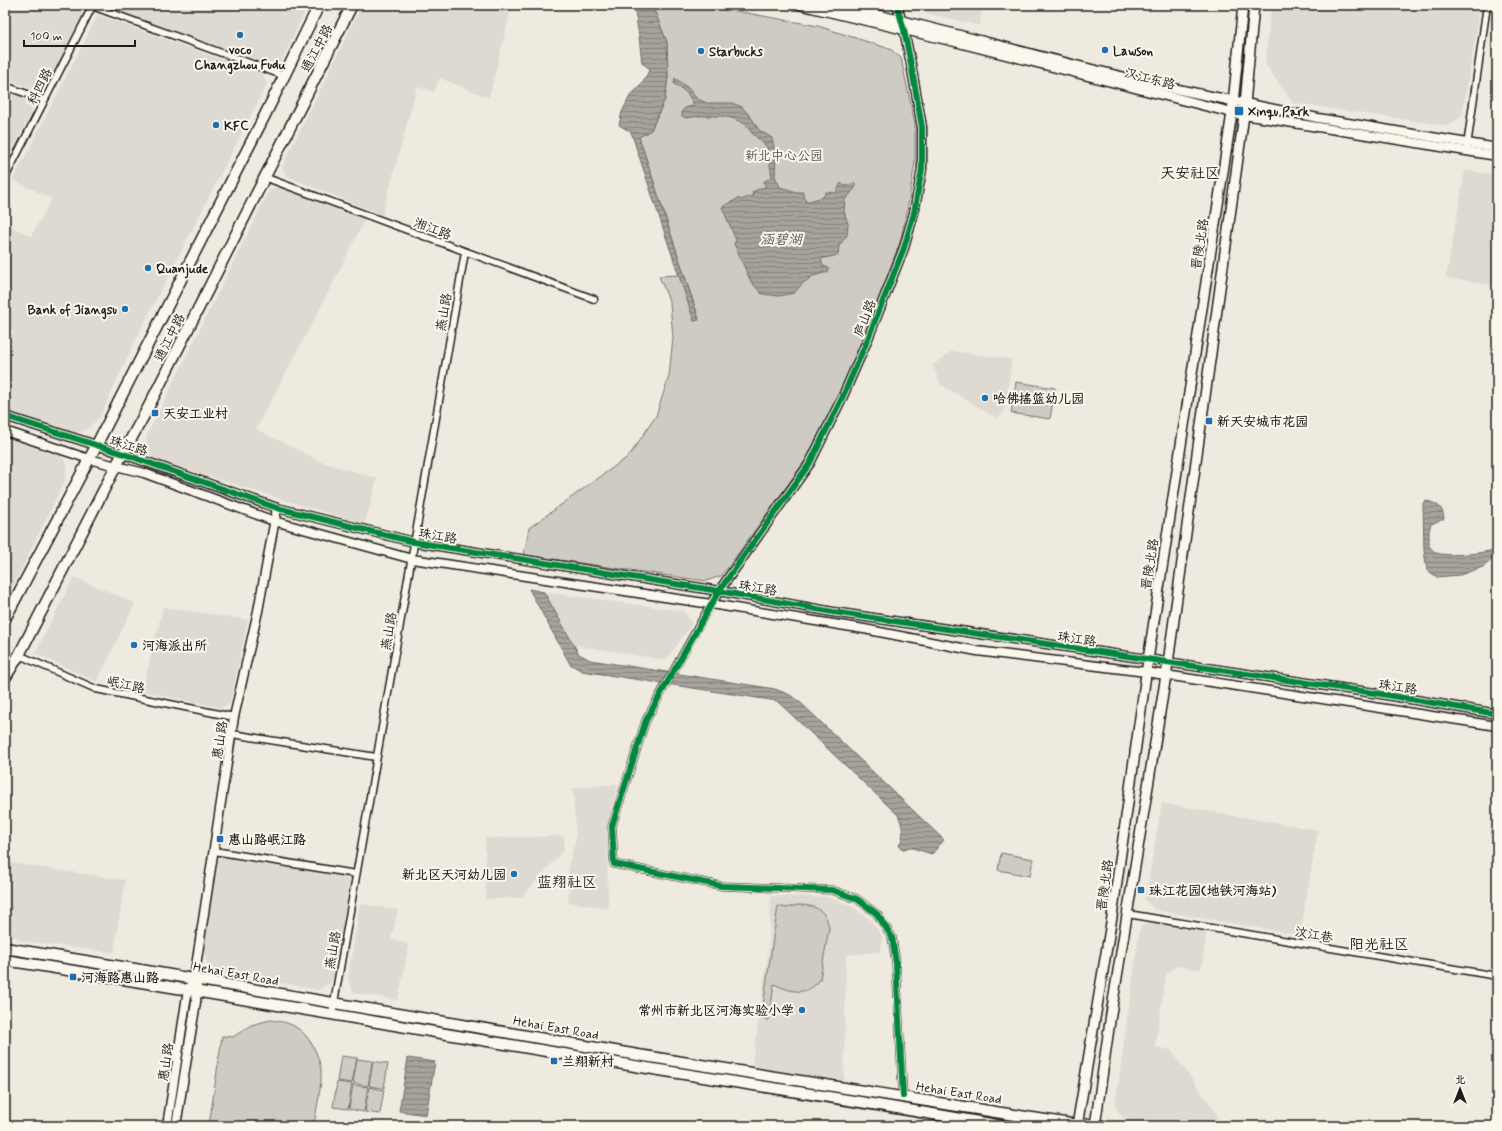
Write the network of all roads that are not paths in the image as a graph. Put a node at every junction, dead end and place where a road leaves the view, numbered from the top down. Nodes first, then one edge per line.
1 (319, 5) edge
2 (352, 5) edge
3 (801, 5) edge
4 (833, 5) edge
5 (897, 5) edge
6 (1242, 5) edge
7 (1254, 5) edge
8 (1487, 5) edge
9 (92, 6) edge
10 (901, 20) junction
11 (904, 30) junction
12 (285, 76) junction
13 (5, 86) edge
14 (44, 100) junction
15 (1234, 101) junction
16 (1245, 103) junction
17 (1232, 113) junction
18 (1244, 115) junction
19 (1467, 143) junction
20 (1497, 148) edge
21 (1466, 152) junction
22 (1497, 156) edge
23 (264, 177) junction
24 (5, 178) edge
25 (465, 252) junction
26 (594, 300) dead end
27 (5, 416) edge
28 (5, 431) edge
29 (96, 446) junction
30 (124, 454) junction
31 (89, 459) junction
32 (116, 466) junction
33 (277, 508) junction
34 (274, 521) junction
35 (414, 542) junction
36 (412, 559) junction
37 (719, 591) junction
38 (711, 604) junction
39 (5, 619) edge
40 (19, 655) junction
41 (1148, 660) junction
42 (1168, 663) junction
43 (1146, 672) junction
44 (1166, 675) junction
45 (5, 678) edge
46 (1497, 714) edge
47 (234, 717) junction
48 (1497, 726) edge
49 (232, 734) junction
50 (376, 757) junction
51 (214, 851) junction
52 (356, 874) junction
53 (1128, 914) junction
54 (5, 948) edge
55 (5, 960) edge
56 (1497, 976) edge
57 (194, 979) junction
58 (193, 990) junction
59 (334, 1003) junction
60 (332, 1014) junction
61 (903, 1096) junction
62 (1077, 1125) edge
63 (1098, 1125) edge
64 (167, 1126) edge
65 (176, 1126) edge
66 (1001, 1126) edge

1 - 12 main road, 通江中路
2 - 23 main road, 通江中路
3 - 11 main road, 汉江东路
4 - 10 main road, 汉江东路
5 - 10 street, 庐山路
6 - 15 main road, 晋陵北路
7 - 16 main road, 晋陵北路
8 - 19 street
9 - 12 street
9 - 14 street, 科四路
10 - 11 street, 庐山路
10 - 15 main road, 汉江东路
11 - 17 main road, 汉江东路
11 - 37 street, 庐山路
12 - 29 main road, 通江中路
13 - 14 street
14 - 24 street, 科四路
15 - 16 main road, 汉江东路
15 - 17 main road, 晋陵北路
16 - 18 main road, 晋陵北路
16 - 19 street, 汉江东路
17 - 18 main road, 汉江东路
17 - 41 main road, 晋陵北路
18 - 21 street, 汉江东路
18 - 42 main road, 晋陵北路
19 - 20 street, 汉江东路
19 - 21 street
21 - 22 street, 汉江东路
23 - 25 street, 湘江路
23 - 30 main road, 通江中路
25 - 26 street, 湘江路
25 - 35 street, 燕山路
27 - 29 street, 珠江路
28 - 31 street, 珠江路
29 - 30 street, 珠江路
29 - 31 main road, 通江中路
30 - 32 main road, 通江中路
30 - 33 street, 珠江路
31 - 32 street, 珠江路
31 - 39 main road, 通江中路
32 - 34 street, 珠江路
32 - 40 main road, 通江中路
33 - 34 street, 惠山路
33 - 35 street, 珠江路
34 - 36 street, 珠江路
34 - 47 street, 惠山路
35 - 36 street, 燕山路
35 - 37 street, 珠江路
36 - 38 street, 珠江路
36 - 50 street, 燕山路
37 - 38 street, 庐山路
37 - 41 street, 珠江路
38 - 43 street, 珠江路
38 - 61 street
40 - 45 main road, 通江中路
40 - 47 street, 岷江路
41 - 42 street, 珠江路
41 - 43 main road, 晋陵北路
42 - 44 main road, 晋陵北路
42 - 46 street, 珠江路
43 - 44 street, 珠江路
43 - 62 main road, 晋陵北路
44 - 48 street, 珠江路
44 - 53 main road, 晋陵北路
47 - 49 street, 惠山路
49 - 50 street
49 - 51 street, 惠山路
50 - 52 street, 燕山路
51 - 52 street
51 - 57 street, 惠山路
52 - 59 street, 燕山路
53 - 56 street, 汶江巷
53 - 63 main road, 晋陵北路
54 - 57 main road, Hehai East Road
55 - 58 main road, Hehai East Road
57 - 58 street, 惠山路
57 - 59 main road, Hehai East Road
58 - 60 main road, Hehai East Road
58 - 64 street, 惠山路
58 - 65 street, 惠山路
59 - 60 street, 燕山路
59 - 61 main road, Hehai East Road
60 - 66 main road, Hehai East Road
61 - 62 main road, Hehai East Road
62 - 63 main road, Hehai East Road

